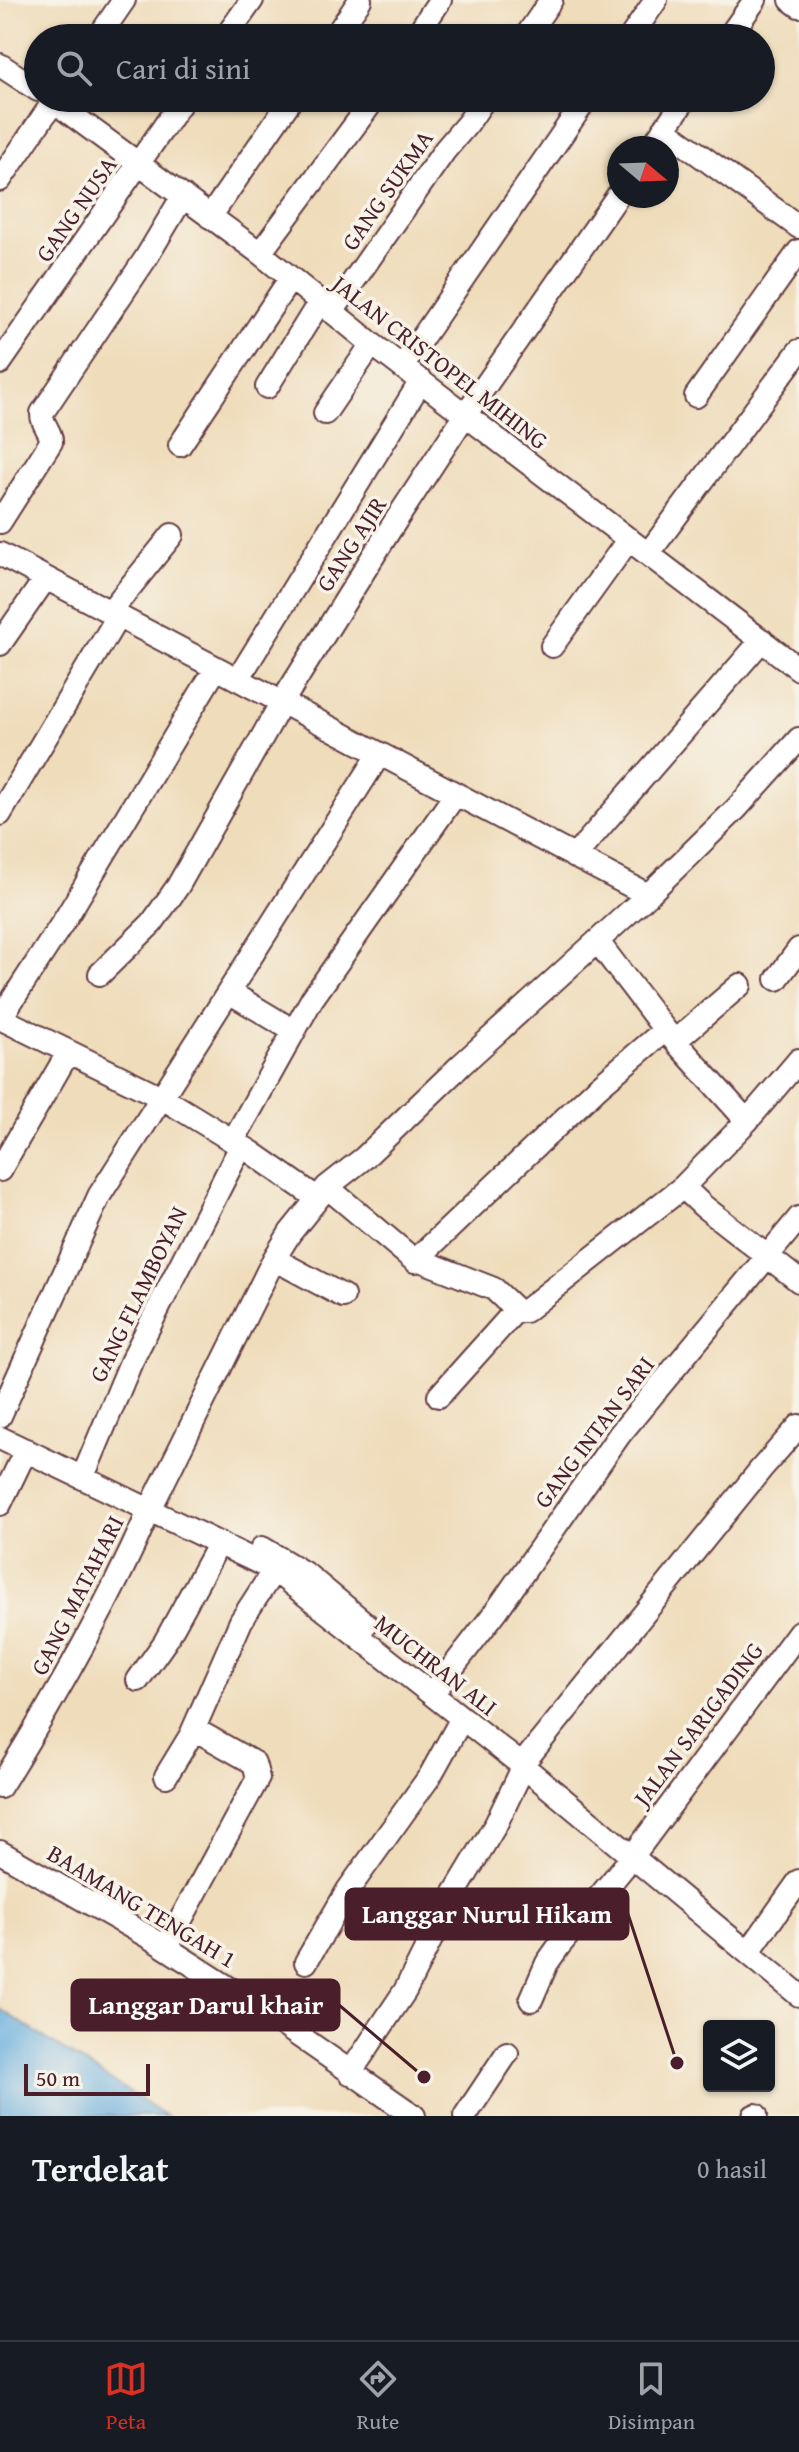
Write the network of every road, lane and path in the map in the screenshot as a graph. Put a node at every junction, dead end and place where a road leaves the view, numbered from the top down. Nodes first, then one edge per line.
1 (124, 0) edge
2 (252, 0) edge
3 (360, 0) edge
4 (440, 0) edge
5 (551, 0) edge
6 (656, 0) edge
7 (755, 0) edge
8 (791, 0) edge
9 (799, 6) edge
10 (108, 24) edge
11 (235, 24) edge
12 (344, 24) edge
13 (424, 24) edge
14 (535, 24) edge
15 (640, 24) edge
16 (738, 24) edge
17 (0, 65) edge
18 (24, 81) edge
19 (40, 112) edge
20 (69, 112) edge
21 (174, 112) edge
22 (282, 112) edge
23 (365, 112) edge
24 (475, 112) edge
25 (577, 112) edge
26 (676, 112) edge
27 (664, 129) junction
28 (659, 136) edge
29 (139, 163) junction
30 (0, 180) edge
31 (183, 196) junction
32 (609, 208) edge
33 (210, 217) junction
34 (799, 227) edge
35 (799, 251) edge
36 (260, 253) junction
37 (290, 279) junction
38 (325, 307) junction
39 (372, 344) junction
40 (799, 351) edge
41 (0, 363) edge
42 (402, 367) junction
43 (421, 381) junction
44 (267, 387) dead end
45 (696, 396) dead end
46 (325, 413) dead end
47 (465, 415) junction
48 (180, 445) dead end
49 (0, 522) edge
50 (172, 535) dead end
51 (629, 539) junction
52 (0, 554) edge
53 (648, 554) junction
54 (45, 579) junction
55 (113, 615) junction
56 (762, 640) junction
57 (0, 644) edge
58 (552, 646) dead end
59 (216, 668) junction
60 (799, 669) edge
61 (238, 679) junction
62 (282, 702) junction
63 (799, 739) edge
64 (379, 755) junction
65 (455, 795) junction
66 (0, 814) edge
67 (574, 857) junction
68 (648, 895) junction
69 (598, 942) junction
70 (799, 949) edge
71 (100, 974) dead end
72 (777, 979) dead end
73 (740, 985) dead end
74 (229, 992) junction
75 (0, 1018) edge
76 (294, 1031) junction
77 (670, 1036) junction
78 (68, 1053) junction
79 (799, 1060) edge
80 (161, 1097) junction
81 (747, 1121) junction
82 (237, 1144) junction
83 (0, 1170) edge
84 (683, 1187) junction
85 (322, 1192) junction
86 (799, 1218) edge
87 (767, 1257) junction
88 (274, 1259) junction
89 (415, 1261) junction
90 (799, 1281) edge
91 (343, 1296) dead end
92 (516, 1310) junction
93 (439, 1396) dead end
94 (0, 1416) edge
95 (0, 1426) edge
96 (799, 1426) edge
97 (0, 1438) edge
98 (26, 1450) junction
99 (87, 1467) junction
100 (0, 1504) edge
101 (153, 1504) junction
102 (219, 1543) junction
103 (274, 1570) junction
104 (799, 1632) edge
105 (138, 1680) dead end
106 (436, 1690) junction
107 (462, 1718) junction
108 (194, 1729) junction
109 (525, 1762) junction
110 (166, 1776) dead end
111 (0, 1787) edge
112 (0, 1852) edge
113 (635, 1852) junction
114 (799, 1881) edge
115 (755, 1943) junction
116 (166, 1947) junction
117 (306, 1962) dead end
118 (799, 1978) edge
119 (799, 1995) edge
120 (531, 2000) dead end
121 (507, 2053) dead end
122 (350, 2073) junction
123 (414, 2116) edge
124 (465, 2116) edge

1 - 10 street
2 - 11 street
3 - 12 street
4 - 13 street
5 - 14 street
6 - 15 street
7 - 16 street
8 - 9 street
17 - 18 street, JALAN CRISTOPEL MIHING
19 - 30 street
20 - 29 street, JALAN CRISTOPEL MIHING
21 - 29 street, GANG NUSA
22 - 33 street
23 - 36 street
24 - 38 street, GANG SUKMA
25 - 42 street
26 - 27 street
27 - 28 street
27 - 34 street
29 - 31 street, JALAN CRISTOPEL MIHING
29 - 41 street, GANG NUSA
31 - 33 street, JALAN CRISTOPEL MIHING
31 - 49 street
32 - 47 street, GANG AJIR
33 - 36 street, JALAN CRISTOPEL MIHING
35 - 45 street
36 - 37 street, JALAN CRISTOPEL MIHING
37 - 38 street, JALAN CRISTOPEL MIHING
37 - 48 street
38 - 39 street, JALAN CRISTOPEL MIHING
38 - 44 street, GANG SUKMA
39 - 42 street, JALAN CRISTOPEL MIHING
39 - 46 street
40 - 53 street
42 - 43 street, JALAN CRISTOPEL MIHING
43 - 47 street, JALAN CRISTOPEL MIHING
43 - 61 street
47 - 51 street, JALAN CRISTOPEL MIHING
47 - 62 street, GANG AJIR
50 - 55 street
51 - 53 street, JALAN CRISTOPEL MIHING
51 - 58 street
52 - 54 street
53 - 56 street, JALAN CRISTOPEL MIHING
54 - 55 street
54 - 57 street
55 - 59 street
55 - 66 street
56 - 60 street, JALAN CRISTOPEL MIHING
56 - 67 street
59 - 61 street
59 - 75 street
61 - 62 street
62 - 64 street
62 - 71 street, GANG AJIR
63 - 68 street, GANG MATAHARI
64 - 65 street
64 - 74 street
65 - 67 street
65 - 76 street, GANG FLAMBOYAN
67 - 68 street
68 - 69 street, GANG MATAHARI
69 - 77 street
69 - 85 street, GANG MATAHARI
70 - 72 street
73 - 77 street
74 - 76 street
74 - 80 street
75 - 78 street
76 - 82 street, GANG FLAMBOYAN
77 - 81 street
77 - 89 street
78 - 80 street
78 - 83 street
79 - 81 street
80 - 82 street
80 - 94 street
81 - 84 street
82 - 85 street
82 - 99 street, GANG FLAMBOYAN
84 - 87 street
84 - 92 street
85 - 88 street, GANG MATAHARI
85 - 89 street
86 - 87 street, GANG INTAN SARI
87 - 90 street
87 - 106 street, GANG INTAN SARI
88 - 91 street
88 - 101 street, GANG MATAHARI
89 - 92 street
92 - 93 street
95 - 99 street, MUCHRAN ALI
96 - 109 street
97 - 98 street, MUCHRAN ALI
98 - 100 street
98 - 101 street, MUCHRAN ALI
99 - 101 street, MUCHRAN ALI
101 - 102 street, MUCHRAN ALI
101 - 106 street, MUCHRAN ALI
101 - 111 street, GANG MATAHARI
102 - 103 street, MUCHRAN ALI
102 - 105 street
103 - 106 street, MUCHRAN ALI
103 - 108 street
104 - 113 street, JALAN SARIGADING
106 - 107 street, MUCHRAN ALI
106 - 109 street, MUCHRAN ALI
107 - 109 street, MUCHRAN ALI
107 - 117 street
108 - 110 street
108 - 116 street
109 - 113 street, MUCHRAN ALI
109 - 122 street
112 - 116 street, BAAMANG TENGAH 1
113 - 115 street, MUCHRAN ALI
113 - 119 street, MUCHRAN ALI
113 - 120 street, JALAN SARIGADING
114 - 115 street
115 - 118 street, MUCHRAN ALI
116 - 122 street, BAAMANG TENGAH 1
121 - 124 street
122 - 123 street, BAAMANG TENGAH 1

